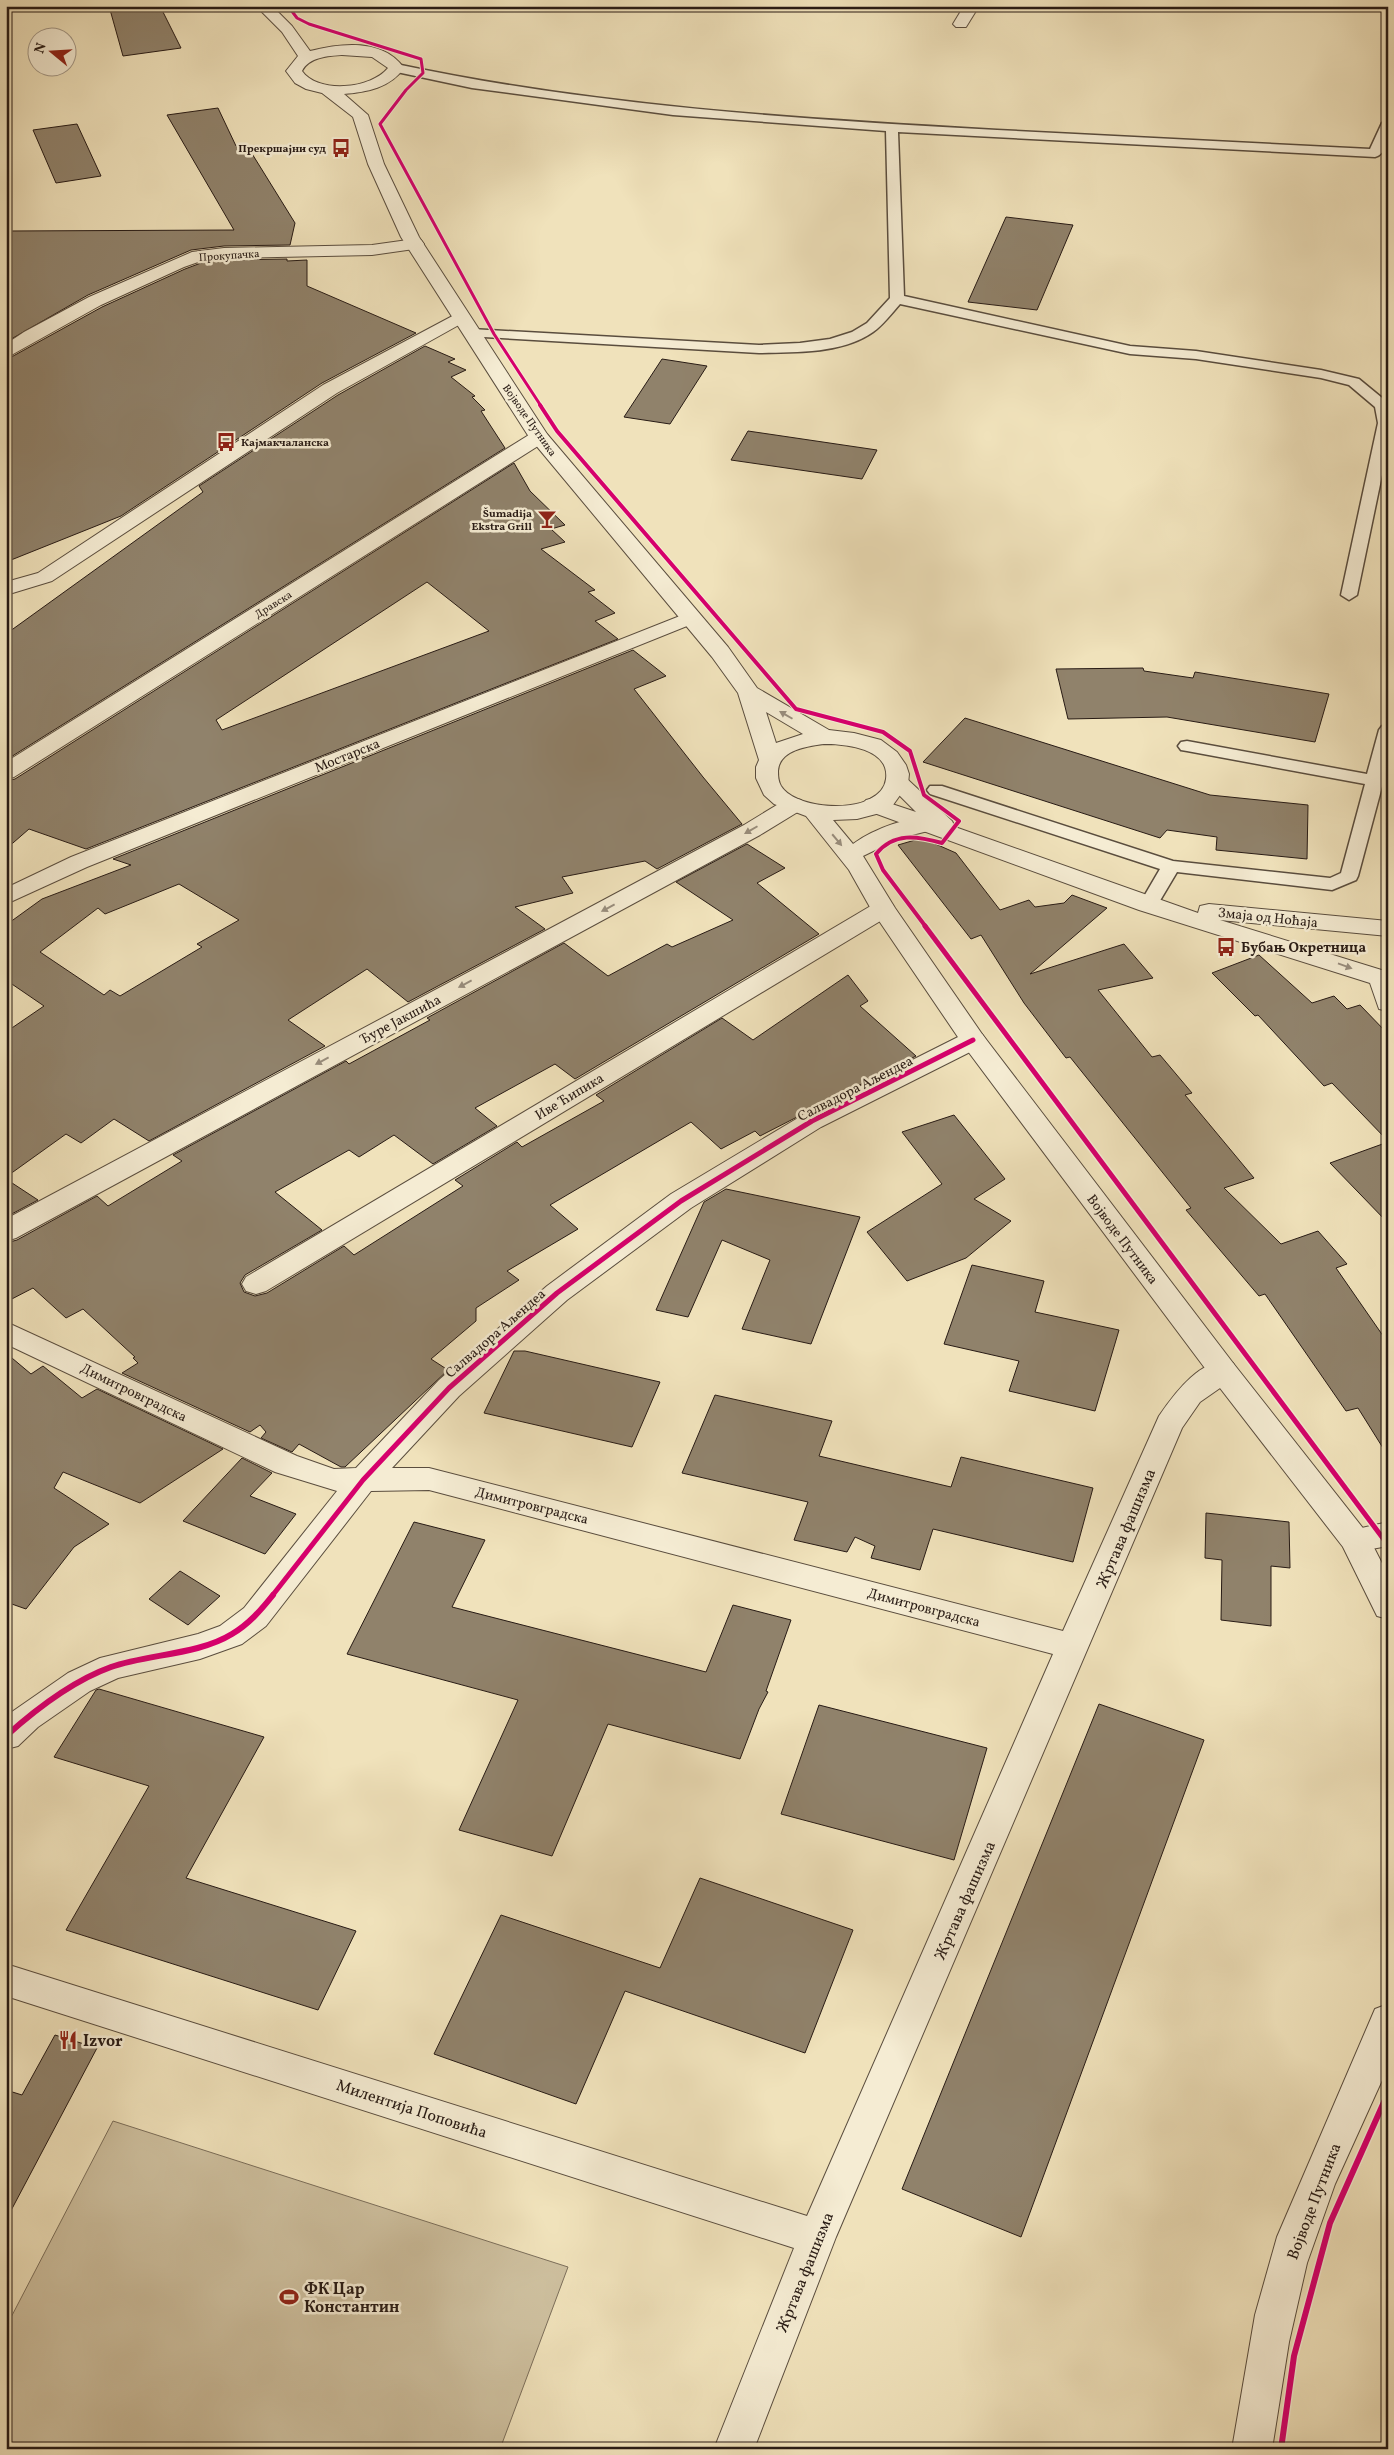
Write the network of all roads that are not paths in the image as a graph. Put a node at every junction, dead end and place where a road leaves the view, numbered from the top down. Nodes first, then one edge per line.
1 (263, 6) edge
2 (972, 6) edge
3 (961, 24) dead end
4 (287, 29) junction
5 (344, 50) junction
6 (307, 58) junction
7 (385, 78) junction
8 (327, 89) junction
9 (360, 115) junction
10 (1388, 123) edge
11 (892, 128) junction
12 (415, 244) junction
13 (898, 299) junction
14 (465, 325) junction
15 (6, 354) edge
16 (539, 437) junction
17 (45, 577) junction
18 (6, 589) edge
19 (1349, 595) dead end
20 (6, 605) edge
21 (690, 618) junction
22 (748, 694) junction
23 (1388, 730) edge
24 (824, 736) junction
25 (1187, 746) dead end
26 (770, 759) junction
27 (6, 772) edge
28 (1374, 780) junction
29 (898, 782) junction
30 (936, 790) dead end
31 (804, 808) junction
32 (865, 808) junction
33 (928, 824) junction
34 (950, 832) junction
35 (860, 859) junction
36 (1171, 866) junction
37 (6, 897) edge
38 (1148, 905) junction
39 (883, 909) junction
40 (1388, 929) edge
41 (1384, 970) edge
42 (1388, 1003) edge
43 (973, 1040) junction
44 (6, 1231) edge
45 (256, 1284) dead end
46 (6, 1332) edge
47 (1223, 1371) junction
48 (363, 1480) junction
49 (1388, 1534) edge
50 (1355, 1540) junction
51 (1388, 1607) edge
52 (1074, 1647) junction
53 (6, 1736) edge
54 (6, 1980) edge
55 (1388, 2020) edge
56 (817, 2237) junction
57 (734, 2449) edge
58 (1252, 2449) edge

1 - 4 street
2 - 3 street
4 - 5 street
4 - 6 street
5 - 6 street
5 - 7 street
6 - 8 street
7 - 8 street
7 - 9 street
7 - 11 lane
8 - 9 street
9 - 12 street, Војводе Путника
10 - 11 lane
11 - 13 lane
12 - 14 street, Војводе Путника
12 - 15 street, Прокупачка
13 - 14 lane
13 - 19 lane
14 - 16 street, Војводе Путника
14 - 17 street
16 - 21 street, Војводе Путника
16 - 27 street, Дравска
17 - 18 street
17 - 20 street
21 - 22 street, Војводе Путника
21 - 37 street, Мостарска
24 -> 22 street, Војводе Путника
22 - 26 street, Војводе Путника
23 - 28 lane
24 - 26 street, Војводе Путника
24 - 29 street, Војводе Путника
25 - 28 lane
26 - 31 street, Војводе Путника
28 - 36 lane
29 - 32 street
29 - 34 street, Змаја од Ноћаја
30 - 36 lane
31 - 32 street
31 -> 35 street, Војводе Путника
31 -> 44 street, Ђуре Јакшића
32 - 33 street, Змаја од Ноћаја
32 - 35 street, Војводе Путника
33 - 34 street, Змаја од Ноћаја
33 - 35 street
34 - 38 street, Змаја од Ноћаја
35 - 39 street, Војводе Путника
36 - 38 lane
38 - 40 street, Змаја од Ноћаја
38 -> 41 street, Змаја од Ноћаја
39 - 43 street, Војводе Путника
39 - 45 street, Иве Ћипика
41 - 42 street
43 - 47 street, Војводе Путника
43 - 48 street, Салвадора Аљендеа
46 - 48 street, Димитровградска
47 - 50 street, Војводе Путника
47 - 52 street, Жртава фашизма
48 - 52 street, Димитровградска
48 - 53 street, Салвадора Аљендеа
49 - 50 street
50 - 51 street, Војводе Путника
52 - 56 street, Жртава фашизма
54 - 56 street, Милентија Поповића
55 - 58 street, Војводе Путника
56 - 57 street, Жртава фашизма

